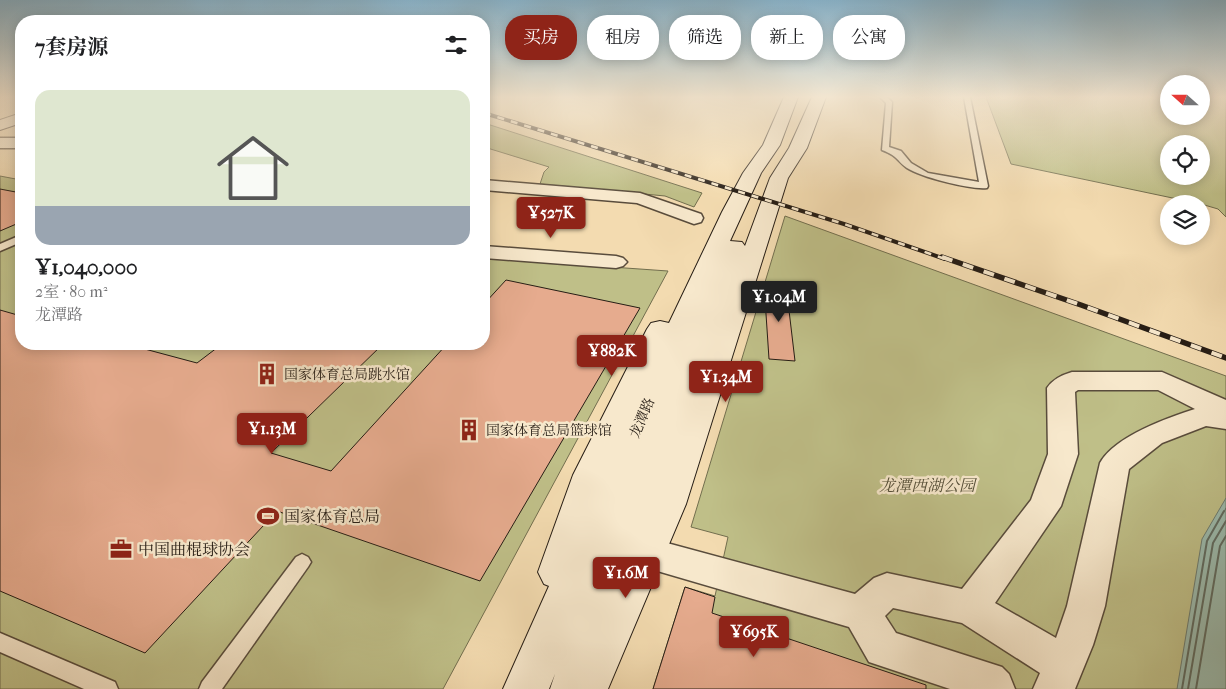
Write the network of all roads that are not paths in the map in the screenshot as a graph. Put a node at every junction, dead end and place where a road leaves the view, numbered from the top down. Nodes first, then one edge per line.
1 (764, 129) edge
2 (777, 129) edge
3 (792, 129) edge
4 (806, 129) edge
5 (887, 129) edge
6 (973, 129) edge
7 (0, 142) edge
8 (15, 143) edge
9 (490, 186) edge
10 (694, 218) dead end
11 (15, 241) edge
12 (0, 248) edge
13 (490, 252) edge
14 (616, 262) dead end
15 (1226, 412) edge
16 (1226, 419) edge
17 (632, 548) junction
18 (302, 562) dead end
19 (970, 608) junction
20 (861, 613) junction
21 (0, 642) edge
22 (1059, 677) edge
23 (108, 689) edge
24 (209, 689) edge
25 (520, 689) edge
26 (526, 689) edge
27 (572, 689) edge
28 (585, 689) edge
29 (994, 689) edge

1 - 25 street, 龙潭路
2 - 26 street, 龙潭路
3 - 17 street, 龙潭路
4 - 17 street, 龙潭路
5 - 6 lane
7 - 8 street
9 - 10 street
11 - 12 lane
13 - 14 street
15 - 19 street
16 - 22 street
17 - 20 street
17 - 27 street, 龙潭路
17 - 28 street, 龙潭路
18 - 24 lane
19 - 20 street
19 - 22 street
20 - 29 street
21 - 23 lane

